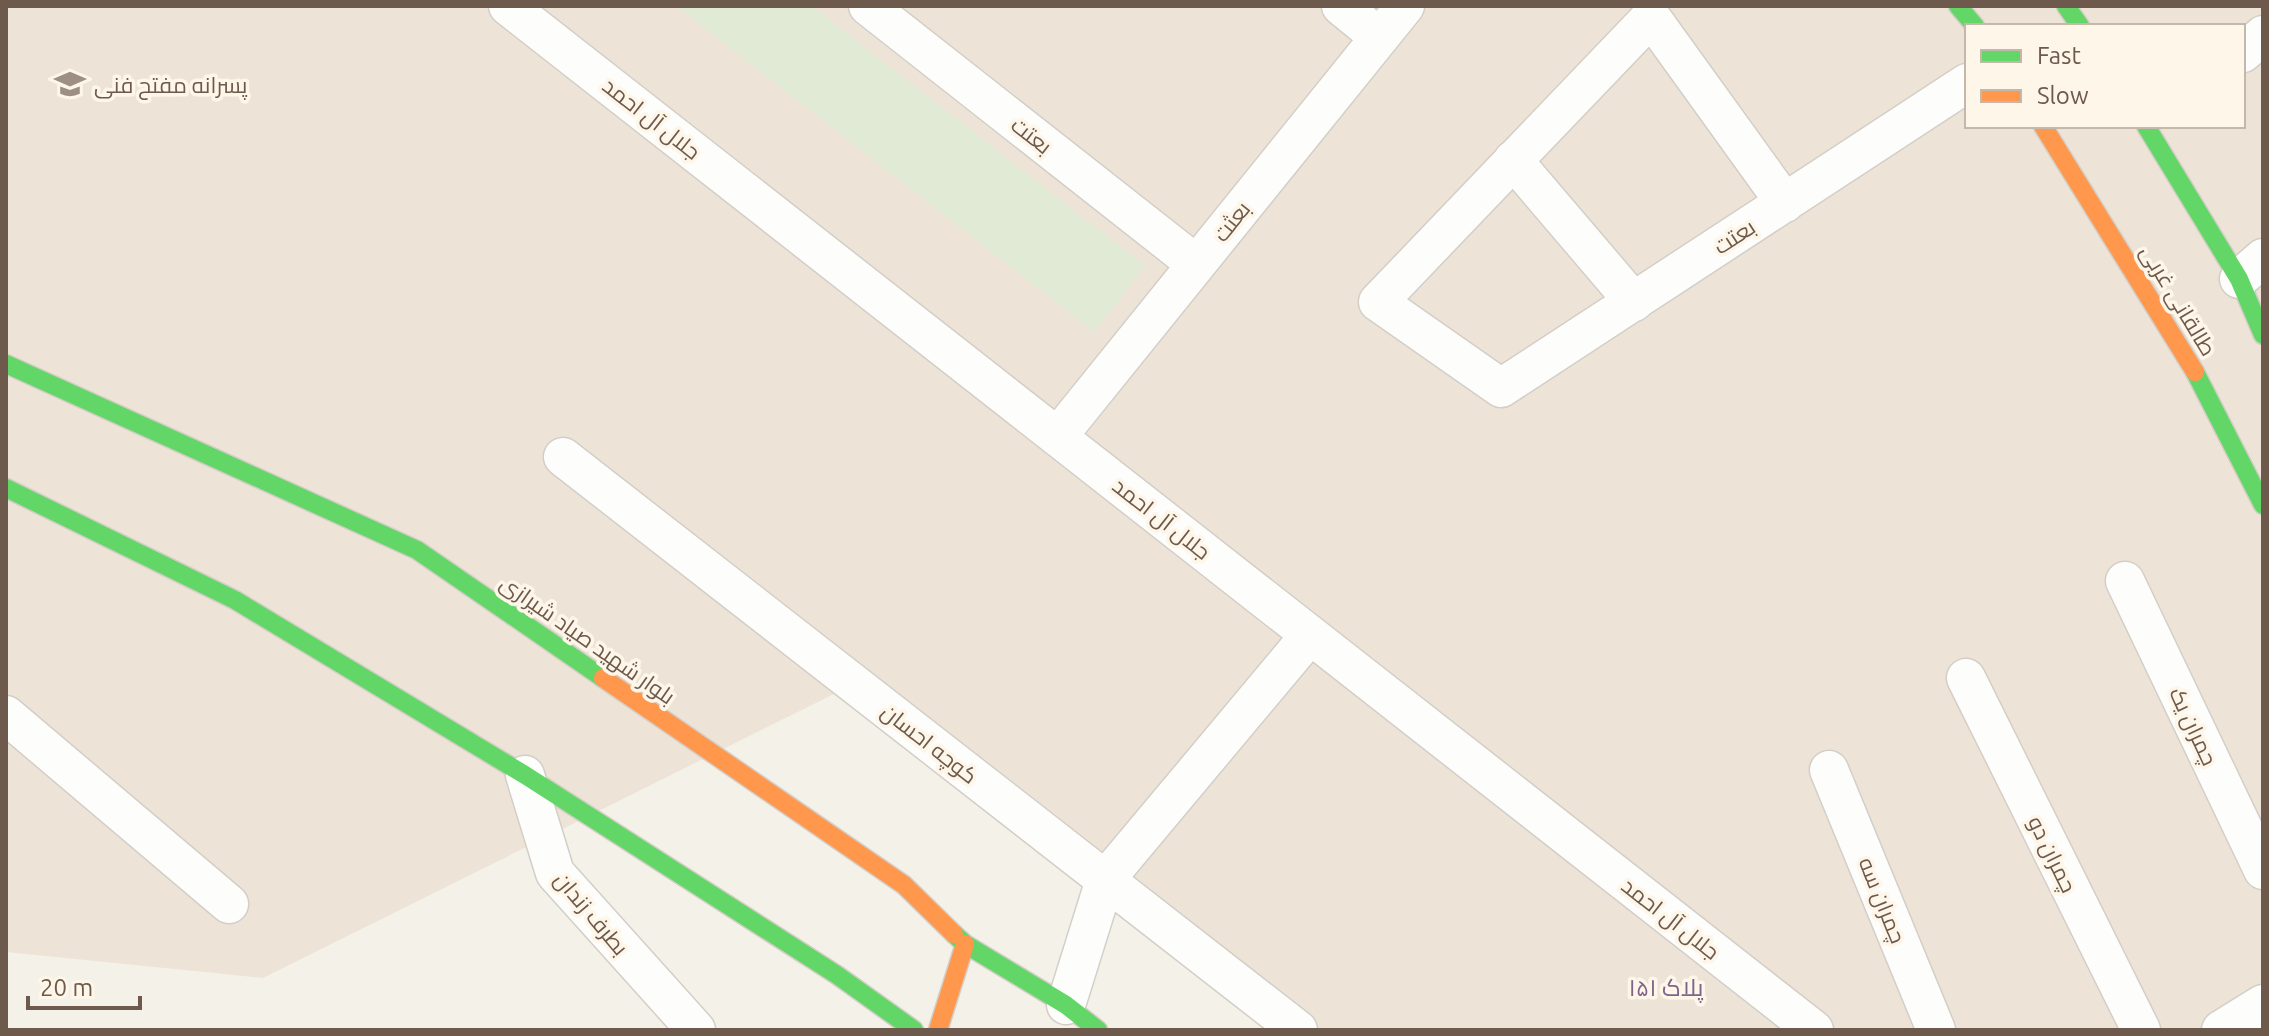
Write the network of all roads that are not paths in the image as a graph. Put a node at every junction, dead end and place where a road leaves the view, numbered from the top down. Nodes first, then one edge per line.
1 (508, 6) edge
2 (868, 6) edge
3 (1341, 6) edge
4 (1405, 6) edge
5 (1958, 6) edge
6 (2066, 6) edge
7 (1973, 24) edge
8 (2079, 24) edge
9 (2263, 35) edge
10 (1379, 37) junction
11 (2245, 51) edge
12 (1965, 84) edge
13 (2044, 128) edge
14 (2154, 129) edge
15 (1513, 160) junction
16 (1785, 203) junction
17 (1196, 264) junction
18 (2251, 269) edge
19 (1634, 302) junction
20 (2263, 335) edge
21 (6, 364) edge
22 (1058, 436) junction
23 (563, 457) dead end
24 (6, 488) edge
25 (2263, 505) edge
26 (2125, 581) dead end
27 (1310, 635) junction
28 (1966, 678) dead end
29 (6, 715) edge
30 (1829, 770) dead end
31 (525, 775) junction
32 (2263, 870) edge
33 (1105, 880) junction
34 (229, 904) dead end
35 (965, 944) junction
36 (2263, 1004) edge
37 (1066, 1005) junction
38 (696, 1030) edge
39 (914, 1030) edge
40 (938, 1030) edge
41 (1098, 1030) edge
42 (1298, 1030) edge
43 (1814, 1030) edge
44 (1936, 1030) edge
45 (2141, 1030) edge
46 (2221, 1030) edge

1 - 22 street, جلال آل احمد
2 - 17 street, بعتت
3 - 10 street
4 - 10 street, بعثت
5 - 7 main road
6 - 8 main road
9 - 11 street
10 - 17 street, بعثت
12 - 16 street, بعتت
13 - 25 main road, طالقانی غربی
14 - 18 main road
15 - 16 street
15 - 19 street
15 - 19 street, بعتت
16 - 19 street, بعتت
17 - 22 street, بعثت
18 - 20 main road
21 - 35 main road, بلوار شهید صیاد شیرازی
22 - 27 street, جلال آل احمد
23 - 33 street, کوچه احسان
24 - 31 main road
26 - 32 street, چمران یک
27 - 33 street
27 - 43 street, جلال آل احمد
28 - 45 street, چمران دو
29 - 34 street
30 - 44 street, چمران سه
31 - 38 street, بطرف زندان
31 - 39 main road
33 - 37 street
33 - 42 street, کوچه احسان
35 - 37 main road, بلوار شهید صیاد شیرازی
35 - 40 main road
36 - 46 street
37 - 41 main road, بلوار شهید صیاد شیرازی

